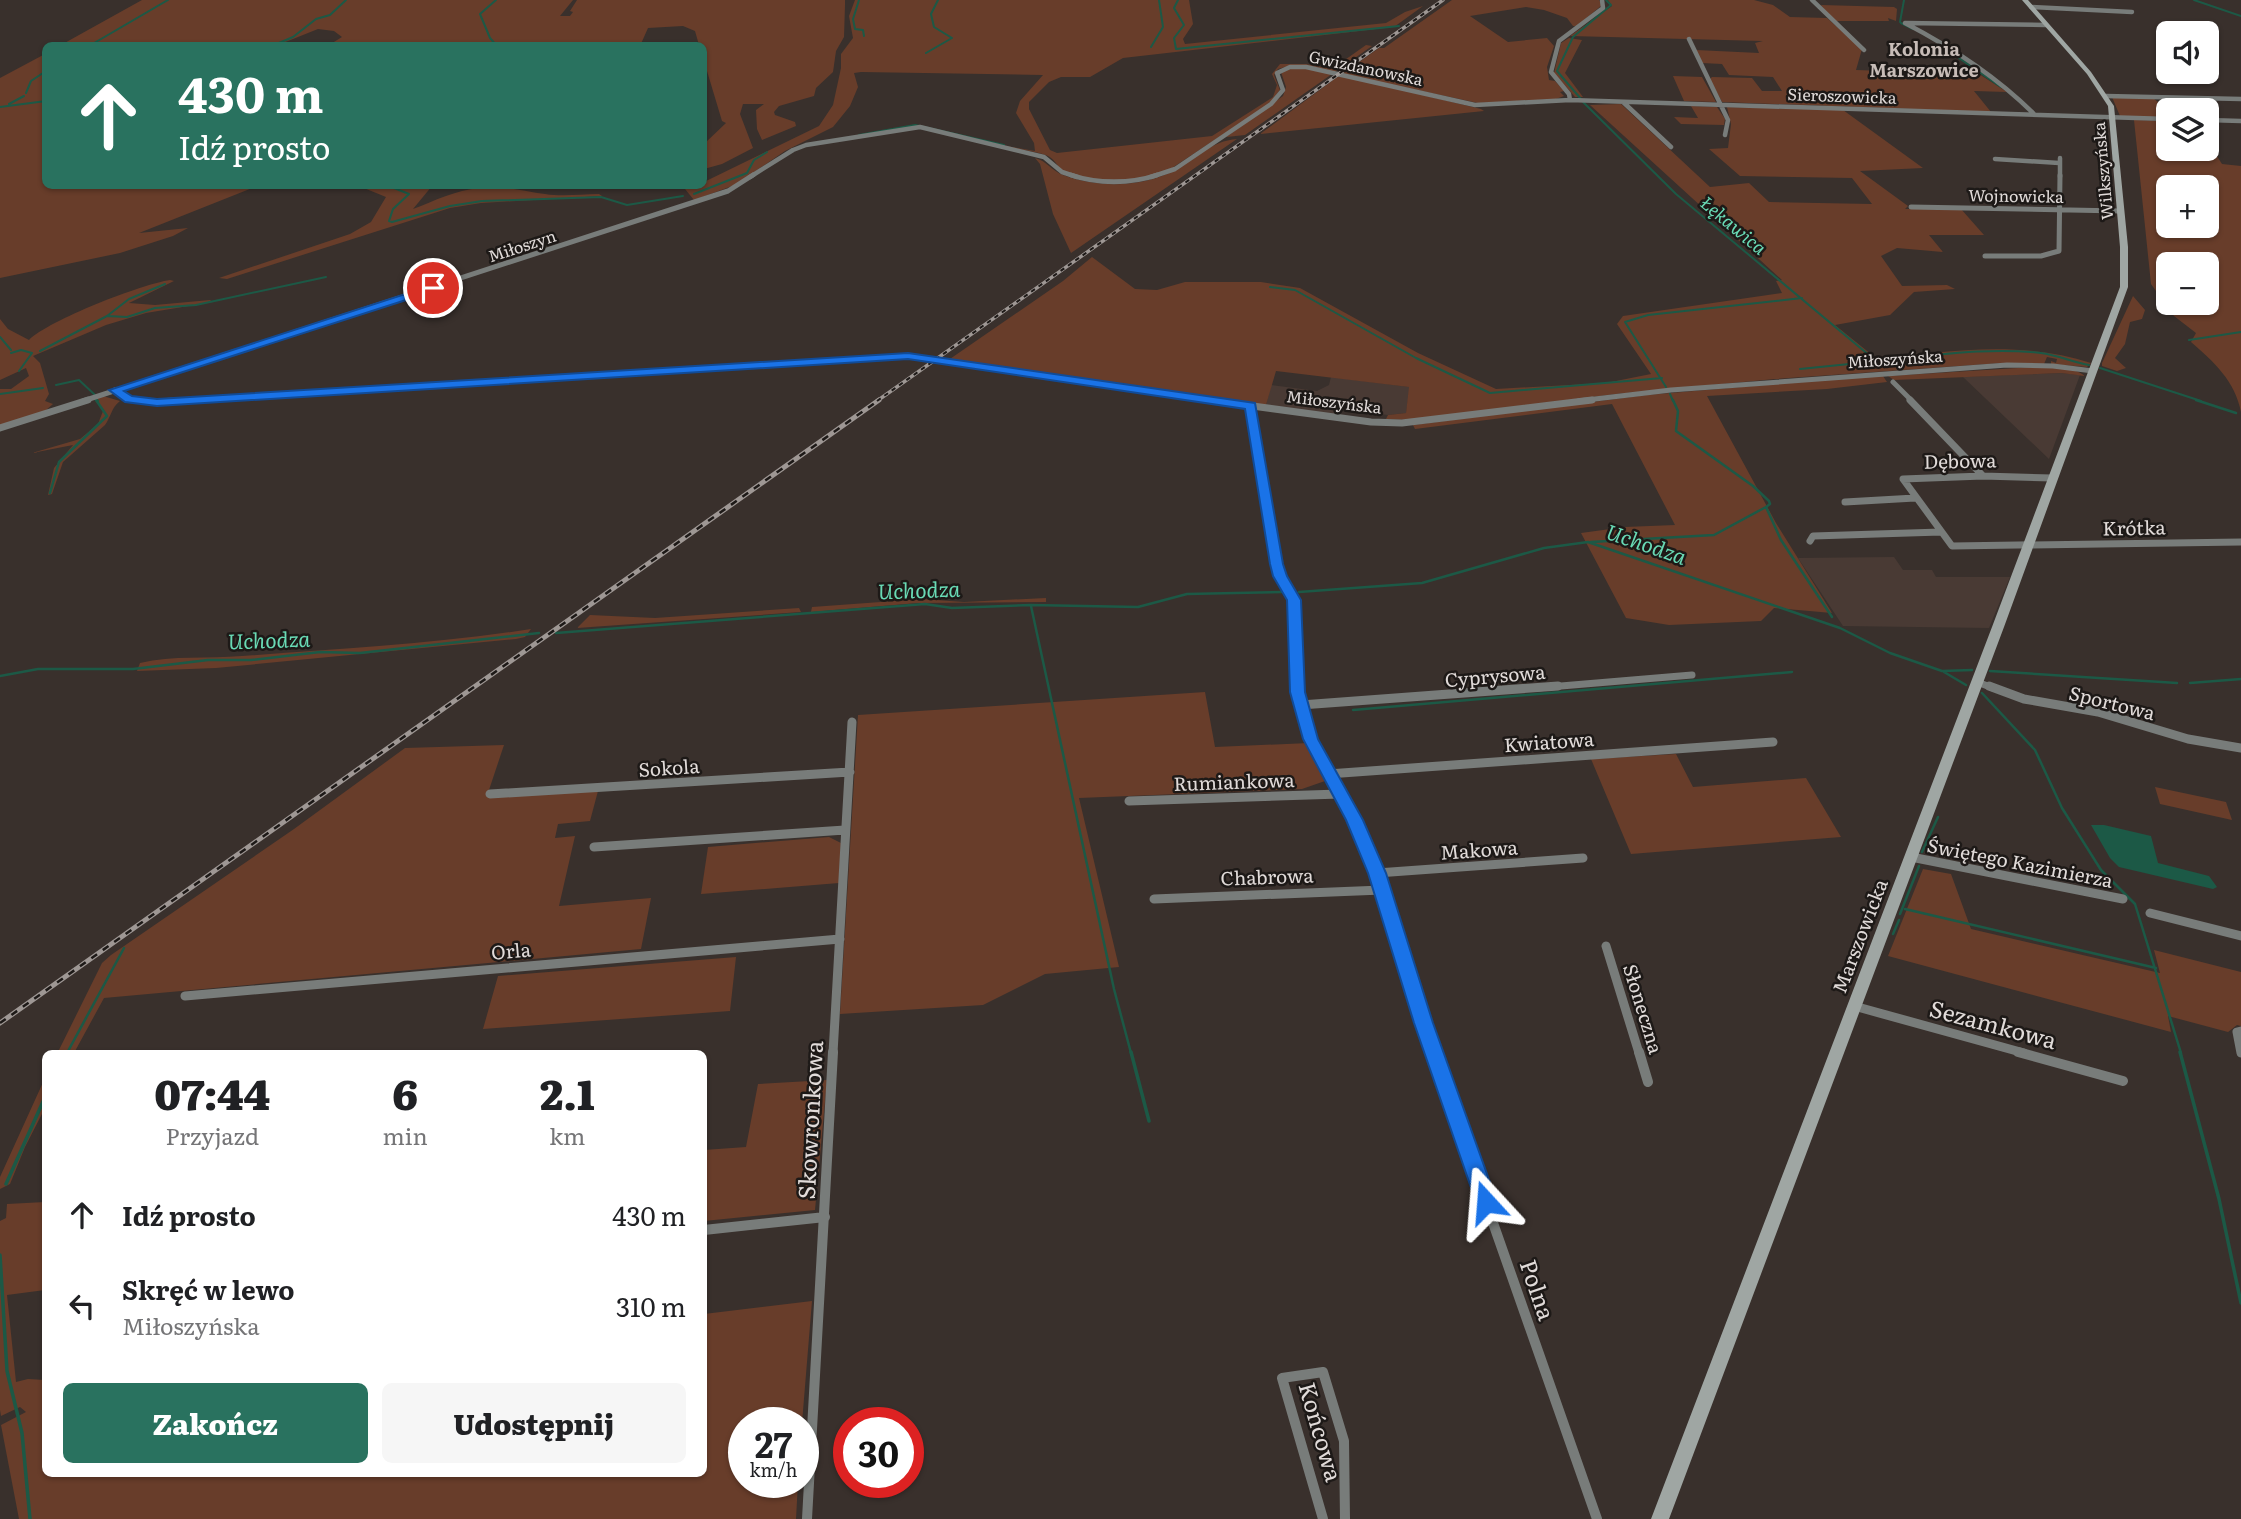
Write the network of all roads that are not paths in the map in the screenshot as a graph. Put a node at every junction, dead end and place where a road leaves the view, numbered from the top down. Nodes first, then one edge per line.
1 (1602, 0) edge
2 (1812, 0) edge
3 (2025, 0) edge
4 (2031, 7) junction
5 (2132, 12) dead end
6 (2046, 25) junction
7 (1689, 39) dead end
8 (1864, 50) dead end
9 (2106, 96) junction
10 (2241, 99) edge
11 (1570, 100) junction
12 (1623, 102) junction
13 (1720, 104) junction
14 (2034, 114) junction
15 (2114, 118) junction
16 (2156, 119) edge
17 (2219, 120) edge
18 (2241, 121) edge
19 (1725, 135) dead end
20 (1671, 147) dead end
21 (1044, 157) joint
22 (1996, 159) dead end
23 (1911, 207) dead end
24 (2059, 209) junction
25 (2120, 211) junction
26 (1985, 256) dead end
27 (2094, 368) junction
28 (1893, 382) dead end
29 (115, 390) junction
30 (1251, 406) junction
31 (0, 428) edge
32 (1983, 476) junction
33 (2052, 478) junction
34 (1915, 498) junction
35 (1845, 502) dead end
36 (1941, 532) junction
37 (1810, 541) dead end
38 (2241, 542) edge
39 (2027, 546) junction
40 (1692, 675) dead end
41 (1977, 682) junction
42 (1301, 705) junction
43 (852, 722) dead end
44 (1773, 742) dead end
45 (2241, 748) edge
46 (849, 772) junction
47 (1328, 774) junction
48 (489, 794) dead end
49 (1340, 794) junction
50 (1129, 801) dead end
51 (845, 830) junction
52 (594, 847) dead end
53 (1911, 856) junction
54 (1583, 858) dead end
55 (1377, 873) junction
56 (1382, 890) junction
57 (1154, 899) dead end
58 (2123, 899) dead end
59 (2150, 913) dead end
60 (2241, 936) edge
61 (840, 939) junction
62 (1606, 946) dead end
63 (185, 996) dead end
64 (1854, 1006) junction
65 (2241, 1031) edge
66 (2241, 1054) edge
67 (2123, 1081) dead end
68 (1647, 1082) dead end
69 (825, 1217) junction
70 (707, 1230) edge
71 (807, 1519) edge
72 (1323, 1519) edge
73 (1345, 1519) edge
74 (1597, 1519) edge
75 (1660, 1519) edge

1 - 11 street
2 - 8 street
3 - 4 street, Wilkszyńska
4 - 5 street
4 - 6 street, Wilkszyńska
6 - 9 street, Wilkszyńska
6 - 14 street
7 - 13 street
9 - 10 street
9 - 15 street, Wilkszyńska
11 - 12 street, Sieroszowicka
11 - 21 street, Gwizdanowska
12 - 13 street, Sieroszowicka
12 - 20 street
13 - 14 street, Sieroszowicka
13 - 19 street
14 - 15 street, Sieroszowicka
15 - 16 street, Sieroszowicka
15 - 25 street, Wilkszyńska
17 - 18 street
21 - 29 street, Miłoszyn
22 - 24 street
23 - 24 street, Wojnowicka
24 - 25 street, Wojnowicka
24 - 26 street
25 - 27 street, Wilkszyńska
27 - 30 street, Miłoszyńska
27 - 33 street, Marszowicka
28 - 32 street
29 - 30 street, Miłoszyńska
29 - 31 street, Miłoszyn
30 - 42 street, Polna
32 - 33 street, Dębowa
32 - 34 street, Dębowa
33 - 39 street, Marszowicka
34 - 35 street
34 - 36 street, Dębowa
36 - 37 street
36 - 39 street, Dębowa
38 - 39 street, Krótka
39 - 41 street, Marszowicka
40 - 42 street, Cyprysowa
41 - 45 street, Sportowa
41 - 53 street, Marszowicka
42 - 47 street, Polna
43 - 46 street, Skowronkowa
44 - 47 street, Kwiatowa
46 - 48 street, Sokola
46 - 51 street, Skowronkowa
47 - 49 street, Polna
49 - 50 street, Rumiankowa
49 - 55 street, Polna
51 - 52 street
51 - 61 street, Skowronkowa
53 - 58 street, Świętego Kazimierza
53 - 64 street, Marszowicka
54 - 55 street, Makowa
55 - 56 street, Polna
56 - 57 street, Chabrowa
56 - 74 street, Polna
59 - 60 street
61 - 63 street, Orla
61 - 69 street, Skowronkowa
62 - 68 street, Słoneczna
64 - 67 street, Sezamkowa
64 - 75 street, Marszowicka
65 - 66 street
69 - 70 street
69 - 71 street, Skowronkowa
72 - 73 street, Końcowa

